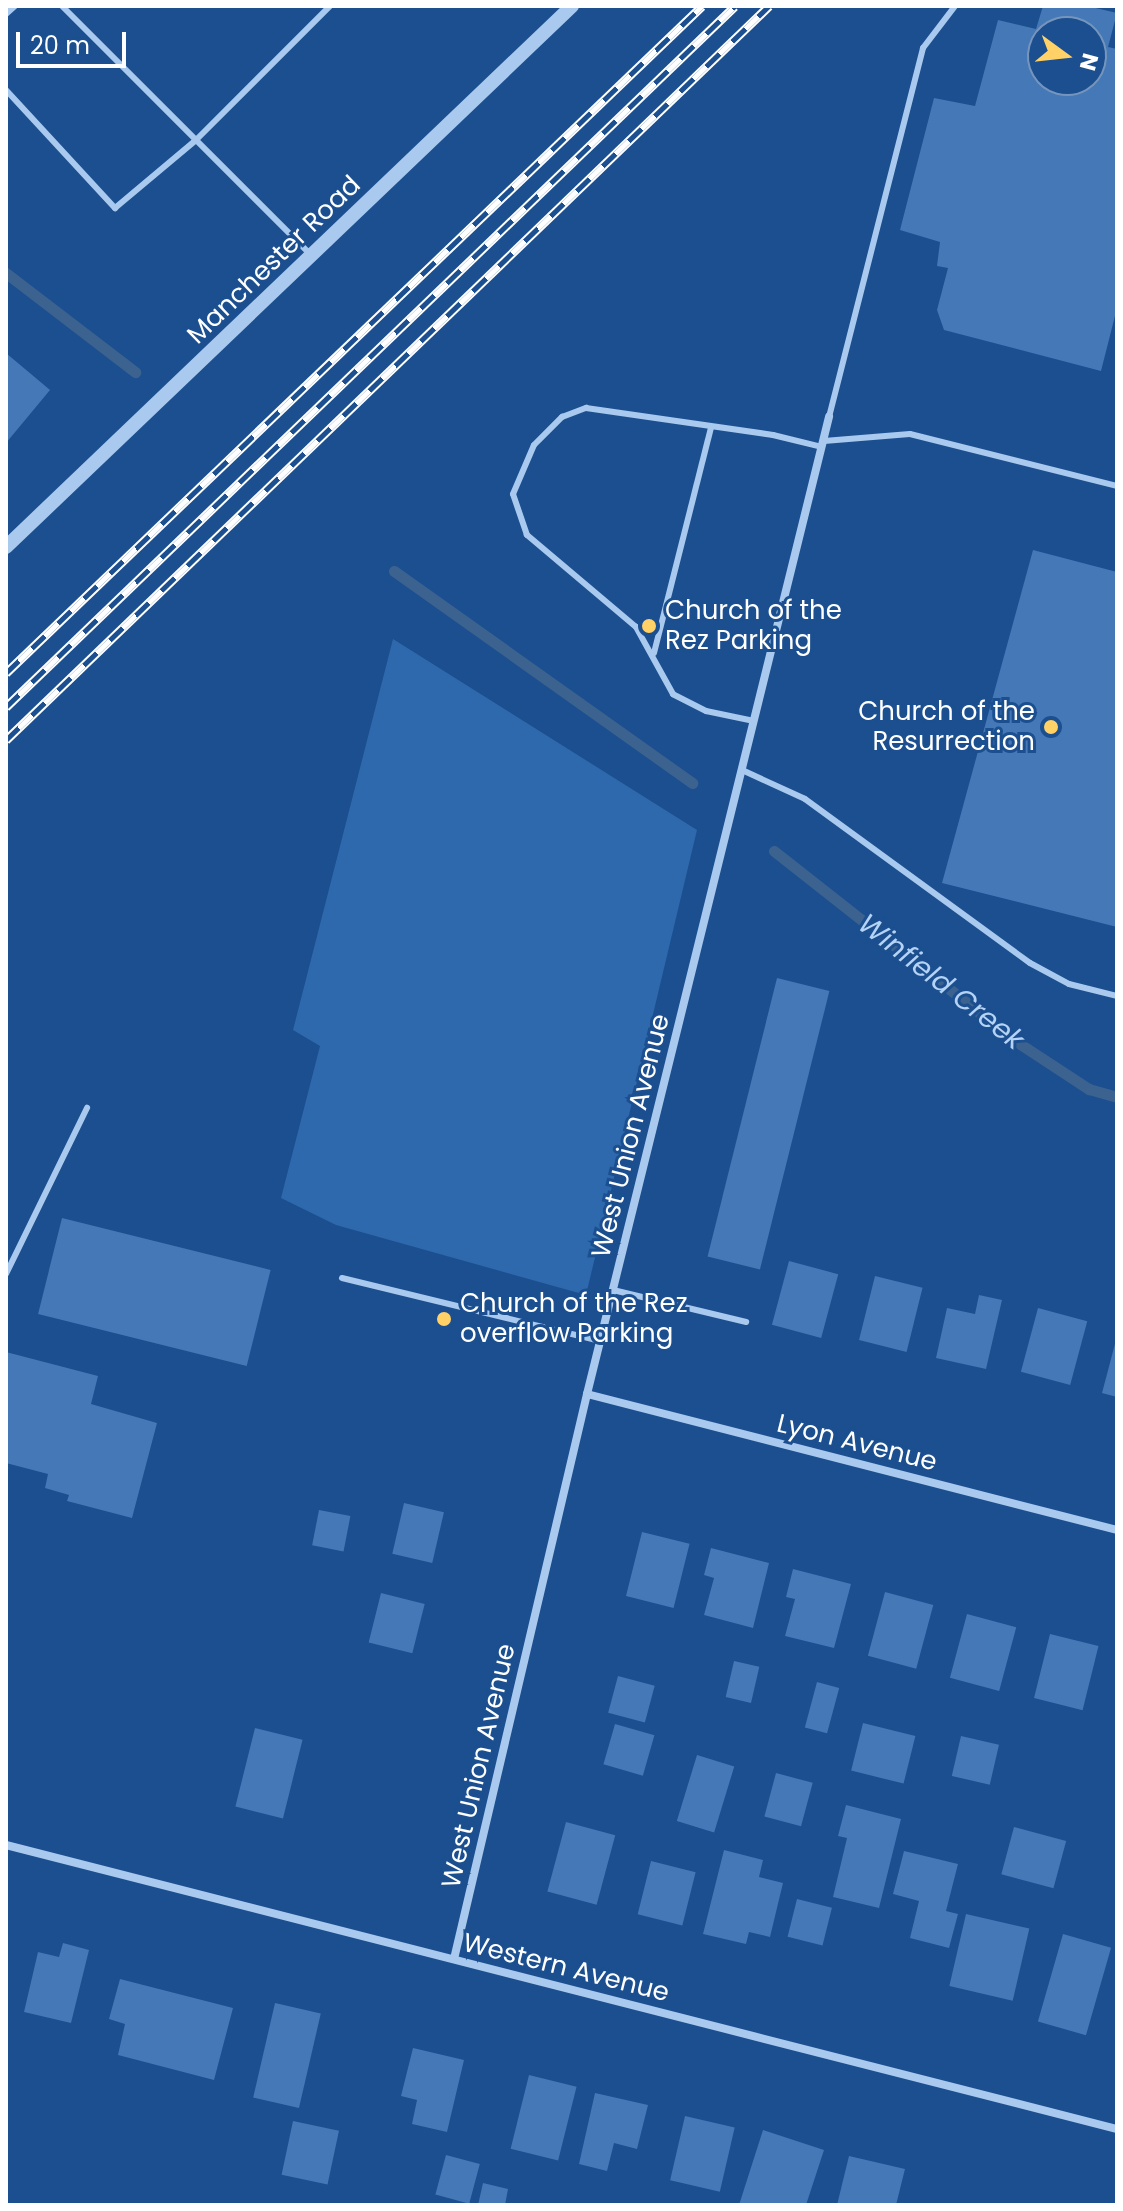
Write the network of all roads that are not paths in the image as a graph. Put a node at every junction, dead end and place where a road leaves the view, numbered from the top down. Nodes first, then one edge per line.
1 (15, 6) edge
2 (62, 6) edge
3 (330, 6) edge
4 (572, 6) edge
5 (955, 6) edge
6 (6, 14) edge
7 (6, 90) edge
8 (196, 140) junction
9 (312, 256) junction
10 (829, 417) joint
11 (711, 428) junction
12 (823, 444) junction
13 (1117, 486) edge
14 (6, 547) edge
15 (654, 653) junction
16 (754, 721) junction
17 (742, 770) junction
18 (1117, 996) edge
19 (87, 1108) dead end
20 (6, 1274) edge
21 (342, 1278) dead end
22 (613, 1290) junction
23 (746, 1322) dead end
24 (600, 1341) junction
25 (587, 1394) junction
26 (1117, 1530) edge
27 (6, 1845) edge
28 (454, 1959) junction
29 (1117, 2129) edge

1 - 6 lane
2 - 8 lane
3 - 8 lane
4 - 9 street, Manchester Road
5 - 10 lane
7 - 8 lane
8 - 9 lane
9 - 14 street, Manchester Road
10 - 12 street, West Union Avenue
11 - 12 lane
11 - 15 lane
11 - 15 lane
12 - 13 lane
12 - 16 street, West Union Avenue
15 - 16 lane
16 - 17 street, West Union Avenue
17 - 18 lane
17 - 22 street, West Union Avenue
19 - 20 lane
21 - 24 lane
22 - 23 lane
22 - 24 street, West Union Avenue
24 - 25 street, West Union Avenue
25 - 26 street, Lyon Avenue
25 - 28 street, West Union Avenue
27 - 28 street, Western Avenue
28 - 29 street, Western Avenue

